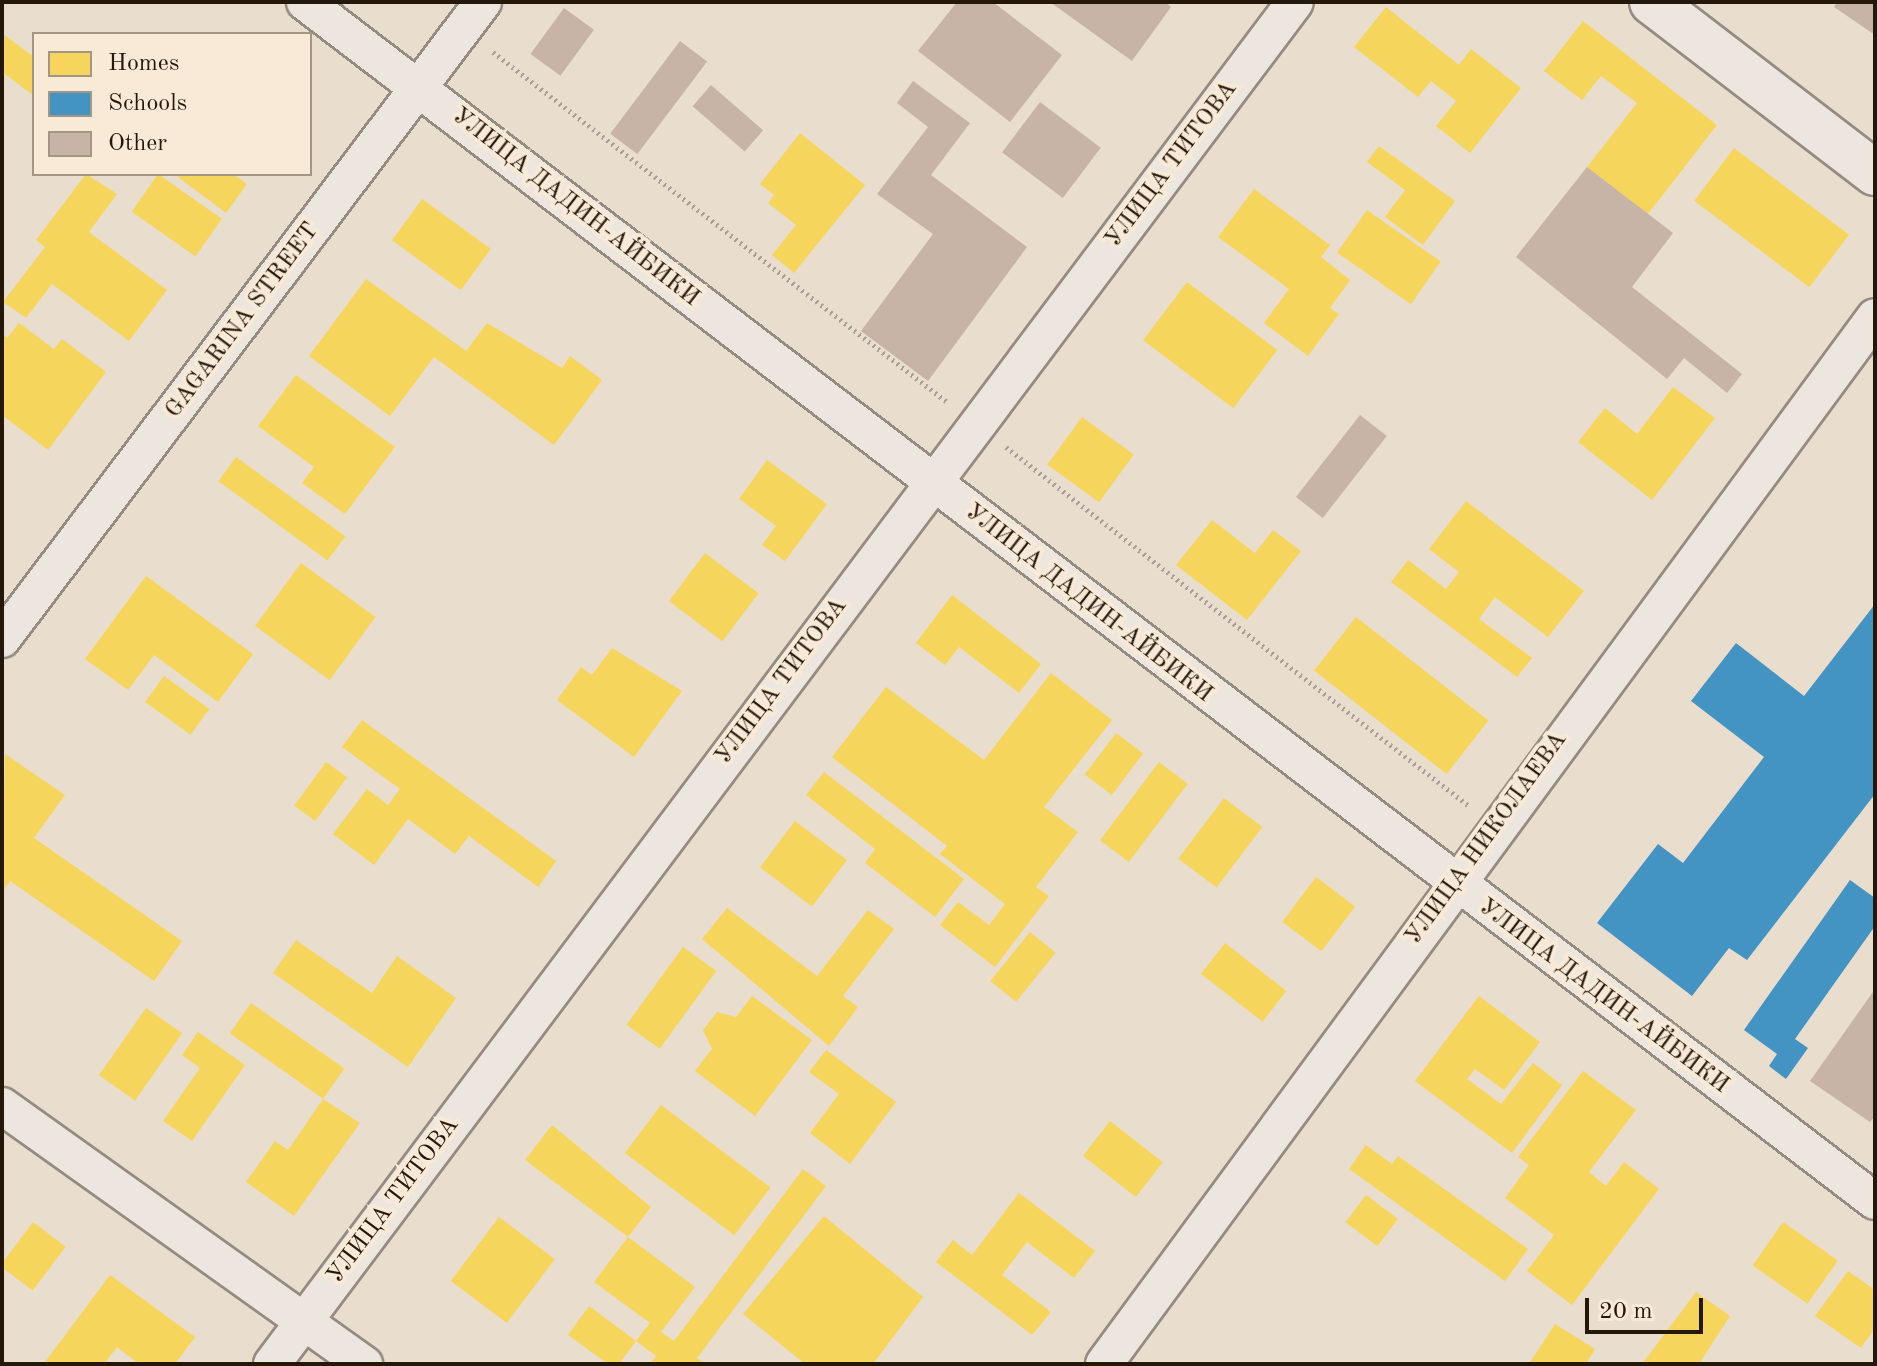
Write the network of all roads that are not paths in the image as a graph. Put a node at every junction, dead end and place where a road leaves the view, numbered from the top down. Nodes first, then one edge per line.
1 (305, 2) edge
2 (483, 2) edge
3 (1295, 2) edge
4 (1652, 2) edge
5 (419, 87) junction
6 (1875, 173) edge
7 (1875, 317) edge
8 (931, 483) junction
9 (2, 639) edge
10 (1453, 885) junction
11 (2, 1106) edge
12 (1875, 1201) edge
13 (305, 1320) junction
14 (272, 1364) edge
15 (364, 1364) edge
16 (1104, 1364) edge

1 - 5 street, УЛИЦА ДАДИН-АЙБИКИ
2 - 5 street, GAGARINA STREET
3 - 8 street, УЛИЦА ТИТОВА
4 - 6 street
5 - 8 street, УЛИЦА ДАДИН-АЙБИКИ
5 - 9 street, GAGARINA STREET
7 - 10 street, УЛИЦА НИКОЛАЕВА
8 - 10 street, УЛИЦА ДАДИН-АЙБИКИ
8 - 13 street, УЛИЦА ТИТОВА
10 - 12 street, УЛИЦА ДАДИН-АЙБИКИ
10 - 16 street, УЛИЦА НИКОЛАЕВА
11 - 13 street
13 - 14 street, УЛИЦА ТИТОВА
13 - 15 street

